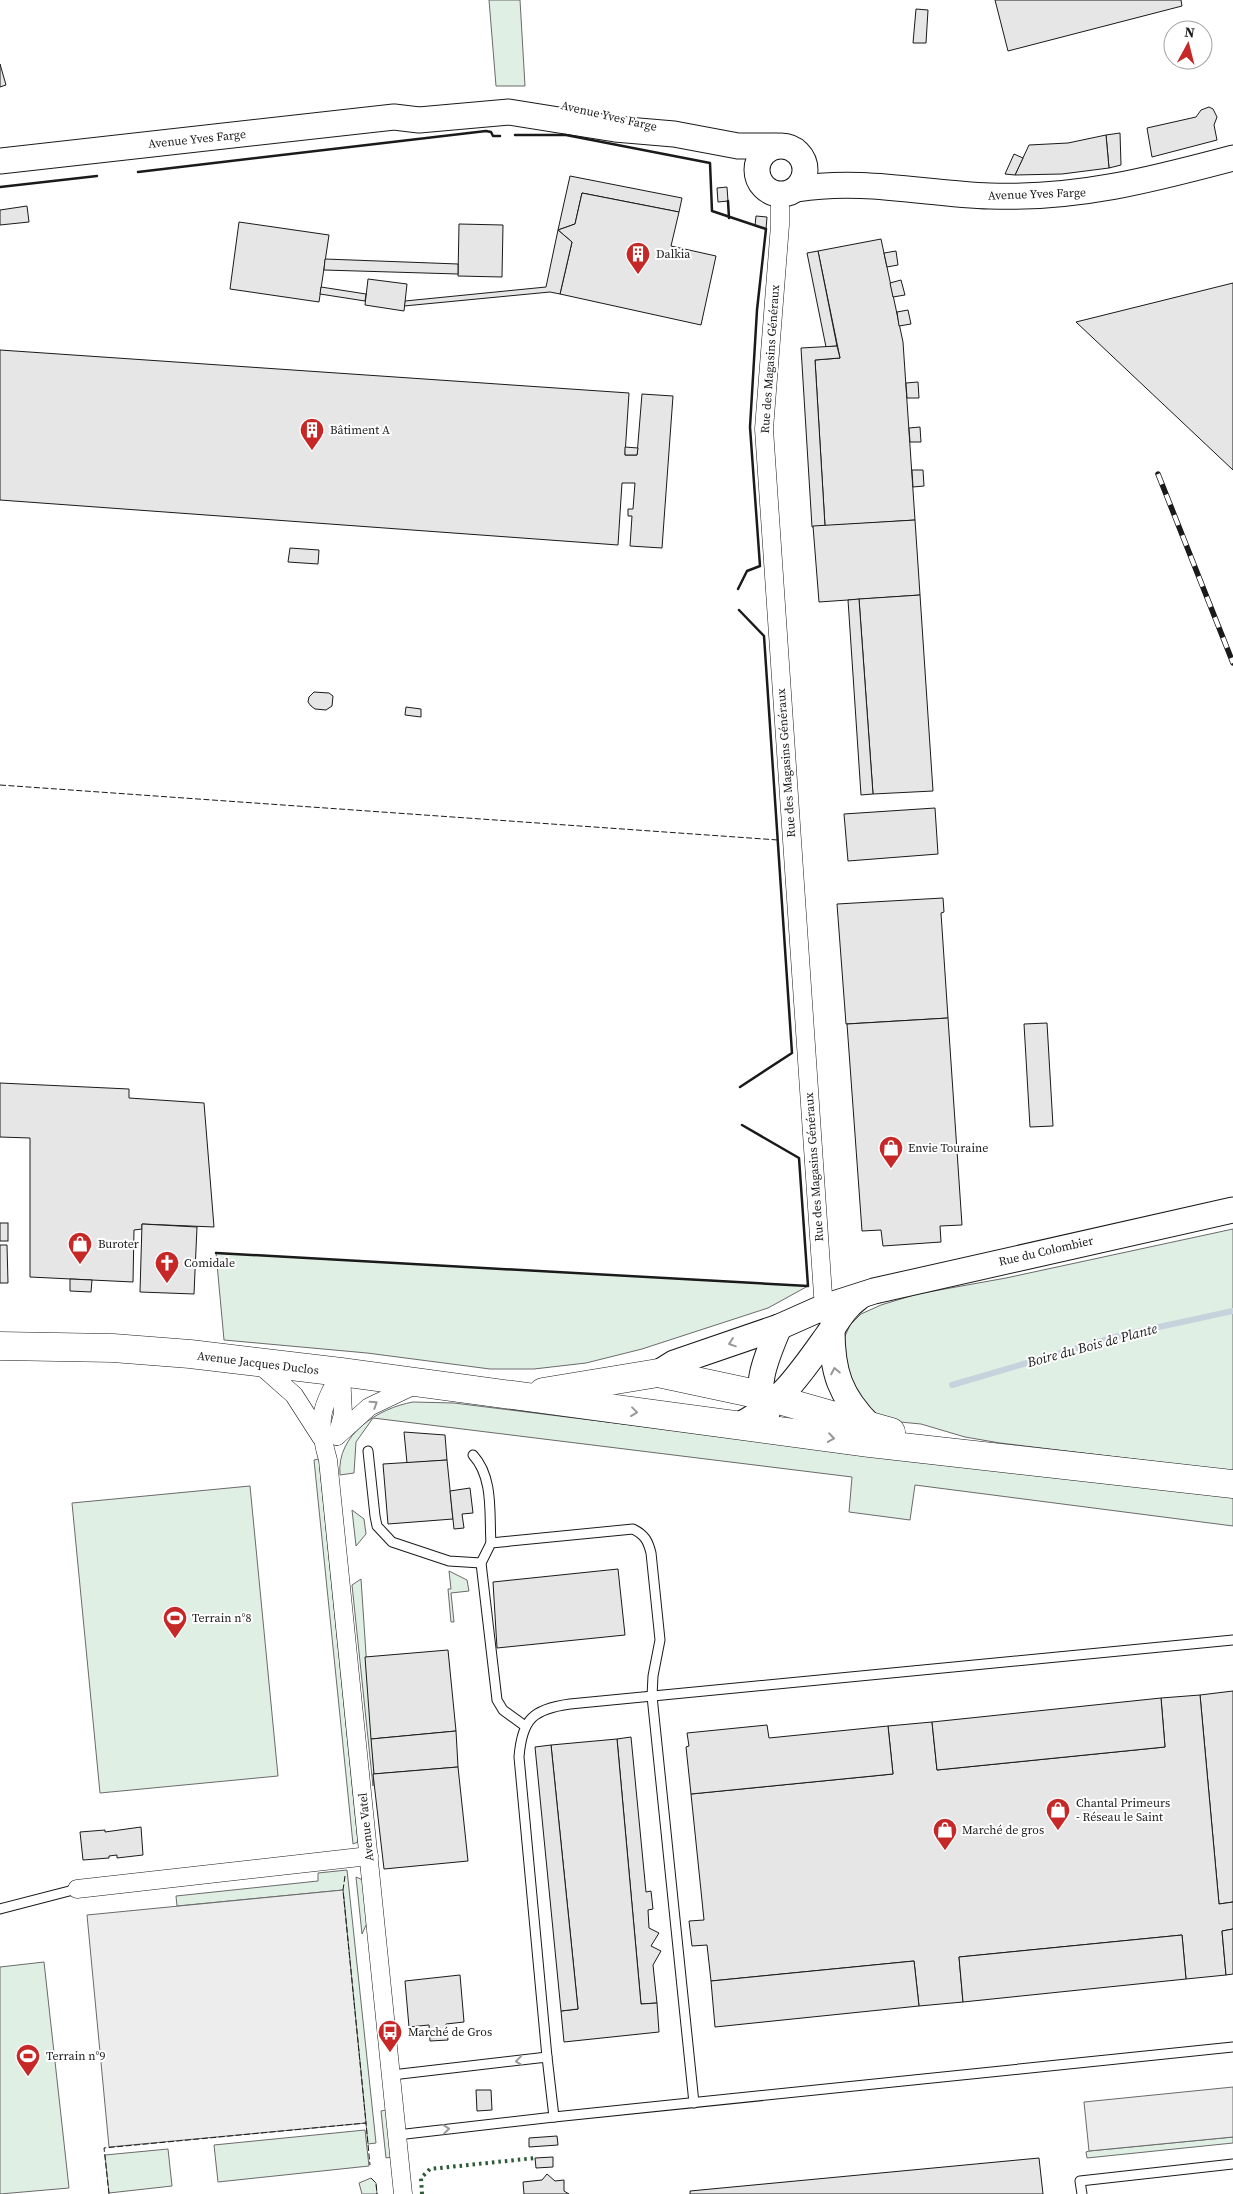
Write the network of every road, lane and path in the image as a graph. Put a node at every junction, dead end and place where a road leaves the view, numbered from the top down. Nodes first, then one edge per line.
1 (717, 143) junction
2 (774, 146) junction
3 (801, 154) junction
4 (1233, 158) edge
5 (0, 161) edge
6 (757, 174) junction
7 (897, 186) junction
8 (788, 191) junction
9 (1233, 1210) edge
10 (828, 1319) junction
11 (778, 1327) junction
12 (0, 1346) edge
13 (258, 1363) junction
14 (341, 1372) junction
15 (658, 1373) junction
16 (419, 1383) junction
17 (514, 1396) junction
18 (768, 1402) junction
19 (739, 1425) junction
20 (870, 1426) junction
21 (782, 1431) junction
22 (329, 1437) junction
23 (368, 1451) dead end
24 (973, 1454) junction
25 (473, 1456) dead end
26 (1233, 1484) edge
27 (491, 1543) junction
28 (481, 1563) junction
29 (1233, 1640) edge
30 (652, 1696) junction
31 (525, 1726) junction
32 (369, 1856) junction
33 (77, 1889) joint
34 (0, 1909) edge
35 (1233, 2047) edge
36 (547, 2057) junction
37 (392, 2075) junction
38 (694, 2103) junction
39 (554, 2117) junction
40 (397, 2135) junction
41 (1233, 2164) edge
42 (403, 2194) edge
43 (1082, 2194) edge

1 - 2 street, Avenue Yves Farge
1 - 5 street, Avenue Yves Farge
1 - 6 street, Avenue Yves Farge
2 - 3 street
2 - 6 street
3 - 7 street, Avenue Yves Farge
3 - 8 street
4 - 7 street, Avenue Yves Farge
6 - 8 street
7 - 8 street, Avenue Yves Farge
8 - 10 street, Rue des Magasins Généraux
9 - 10 street, Rue du Colombier
10 - 11 street, Rue du Colombier
10 - 18 street
20 -> 10 street
11 -> 15 street, Rue du Colombier
11 - 18 street
12 - 13 main road, Avenue Jacques Duclos
13 - 14 main road, Avenue Jacques Duclos
13 - 22 street
14 - 16 main road, Avenue Jacques Duclos
14 - 22 street, Avenue Vatel
15 - 17 main road
15 - 18 main road
16 - 17 main road, Avenue Jacques Duclos
22 -> 16 street
17 -> 19 main road, Avenue Jacques Duclos
18 - 19 street
18 - 20 main road
18 - 21 street
19 - 21 main road, Avenue Jacques Duclos
20 - 24 main road
21 -> 24 main road, Avenue Jacques Duclos
22 - 32 street, Avenue Vatel
23 - 28 lane
24 - 26 main road
25 - 27 lane
27 - 28 lane
27 - 30 lane
28 - 31 lane
29 - 30 lane
30 - 31 lane
30 - 38 lane
31 - 36 lane
32 - 33 street
32 - 37 street, Avenue Vatel
33 - 34 lane
35 - 38 lane
36 -> 37 lane
36 - 39 lane
37 - 40 street, Avenue Vatel
38 - 39 lane
40 -> 39 lane
40 - 42 street, Avenue Vatel
41 - 43 lane

